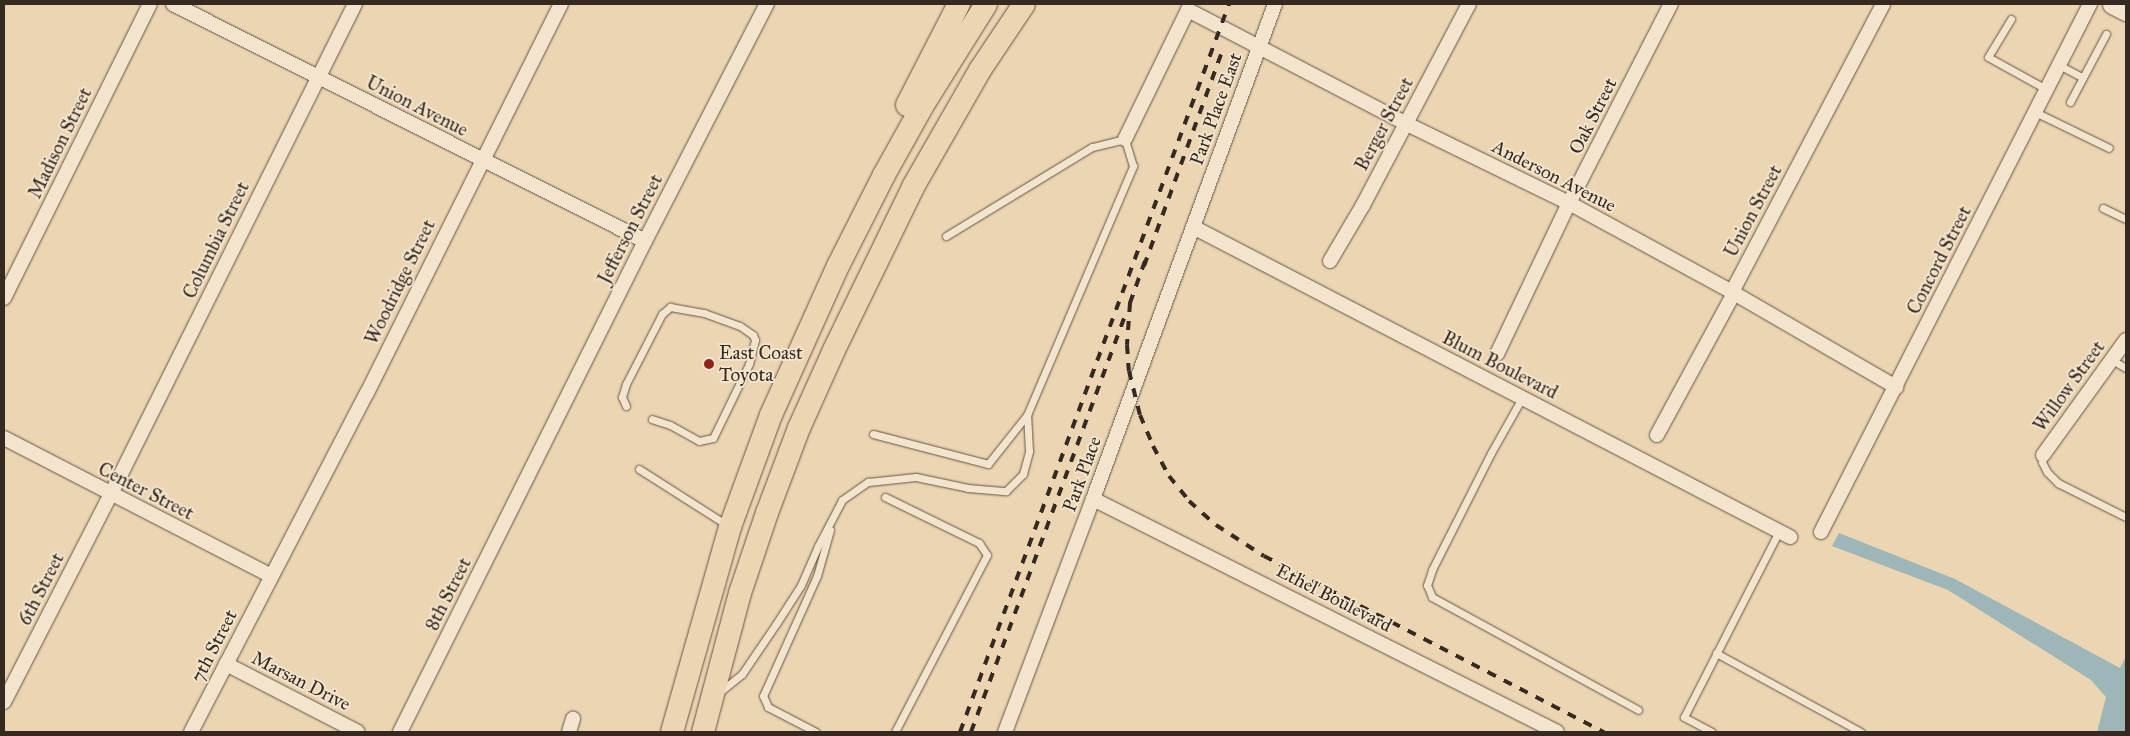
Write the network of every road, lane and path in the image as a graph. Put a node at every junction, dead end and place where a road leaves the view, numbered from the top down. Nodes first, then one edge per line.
1 (150, 4) edge
2 (173, 4) edge
3 (355, 4) edge
4 (561, 4) edge
5 (767, 4) edge
6 (959, 4) edge
7 (986, 4) edge
8 (1024, 4) edge
9 (1042, 4) edge
10 (1275, 4) edge
11 (1469, 4) edge
12 (1671, 4) edge
13 (1883, 4) edge
14 (2090, 4) edge
15 (2112, 4) edge
16 (2126, 12) edge
17 (2011, 19) dead end
18 (2106, 34) dead end
19 (1259, 47) junction
20 (2059, 65) junction
21 (980, 70) junction
22 (317, 77) junction
23 (2083, 78) junction
24 (2046, 89) junction
25 (2070, 102) dead end
26 (2035, 112) junction
27 (1405, 123) junction
28 (1125, 139) junction
29 (2109, 148) dead end
30 (482, 159) junction
31 (1569, 203) junction
32 (2104, 208) dead end
33 (2126, 219) edge
34 (1193, 227) junction
35 (946, 236) dead end
36 (645, 241) junction
37 (1330, 261) dead end
38 (838, 266) junction
39 (1732, 292) junction
40 (4, 298) edge
41 (2126, 340) edge
42 (1497, 354) dead end
43 (2112, 360) junction
44 (2126, 368) edge
45 (1896, 388) junction
46 (1522, 398) junction
47 (626, 406) dead end
48 (1027, 415) junction
49 (652, 420) dead end
50 (874, 434) dead end
51 (1657, 435) dead end
52 (4, 438) edge
53 (2042, 455) joint
54 (639, 469) dead end
55 (529, 473) joint
56 (111, 494) junction
57 (885, 497) dead end
58 (1094, 498) junction
59 (2126, 517) edge
60 (833, 520) junction
61 (730, 526) junction
62 (1821, 532) dead end
63 (1784, 534) joint
64 (271, 576) junction
65 (1716, 653) junction
66 (226, 664) junction
67 (711, 699) junction
68 (4, 702) edge
69 (1638, 710) dead end
70 (191, 732) edge
71 (358, 732) edge
72 (400, 732) edge
73 (672, 732) edge
74 (703, 732) edge
75 (816, 732) edge
76 (895, 732) edge
77 (1005, 732) edge
78 (1557, 732) edge
79 (1712, 732) edge
80 (1861, 732) edge

1 - 40 street, Madison Street
2 - 22 street, Union Avenue
3 - 22 street, Columbia Street
4 - 30 street, Woodridge Street
5 - 36 street, Jefferson Street
6 - 38 highway
7 - 38 highway
8 - 21 highway
9 - 21 highway
10 - 19 street, Park Place East
11 - 27 street, Berger Street
12 - 31 street, Oak Street
13 - 39 street, Union Street
14 - 20 street, Concord Street
15 - 16 main road
17 - 24 lane
18 - 23 lane
19 - 27 street, Anderson Avenue
19 - 28 street, Anderson Avenue
19 - 34 street, Park Place East
20 - 23 lane
20 - 24 street, Concord Street
21 - 67 highway
22 - 30 street, Union Avenue
22 - 56 street, Columbia Street
23 - 25 lane
24 - 26 street, Concord Street
26 - 29 lane
26 - 45 street, Concord Street
27 - 31 street, Anderson Avenue
27 - 37 street, Berger Street
28 - 35 lane
28 - 48 lane
30 - 36 street, Union Avenue
30 - 64 street, Woodridge Street
31 - 39 street, Anderson Avenue
31 - 42 street, Oak Street
32 - 33 lane
34 - 46 street, Blum Boulevard
34 - 58 street, Park Place
36 - 55 street, Jefferson Street
38 - 61 highway
39 - 45 street, Anderson Avenue
39 - 51 street, Union Street
41 - 43 street, Willow Street
43 - 44 lane
43 - 53 street, Willow Street
45 - 62 street, Concord Street
46 - 63 street, Blum Boulevard
46 - 69 lane
47 - 49 lane
48 - 50 lane
48 - 60 lane
52 - 56 street, Center Street
53 - 59 lane
54 - 61 lane
55 - 72 street, 8th Street
56 - 64 street, Center Street
56 - 68 street, 6th Street
57 - 76 lane
58 - 77 street, Park Place
58 - 78 street, Ethel Boulevard
60 - 67 lane
60 - 75 lane
61 - 73 highway
63 - 65 lane
64 - 66 street, 7th Street
65 - 79 lane
65 - 80 lane
66 - 70 street, 7th Street
66 - 71 street, Marsan Drive
67 - 74 highway

